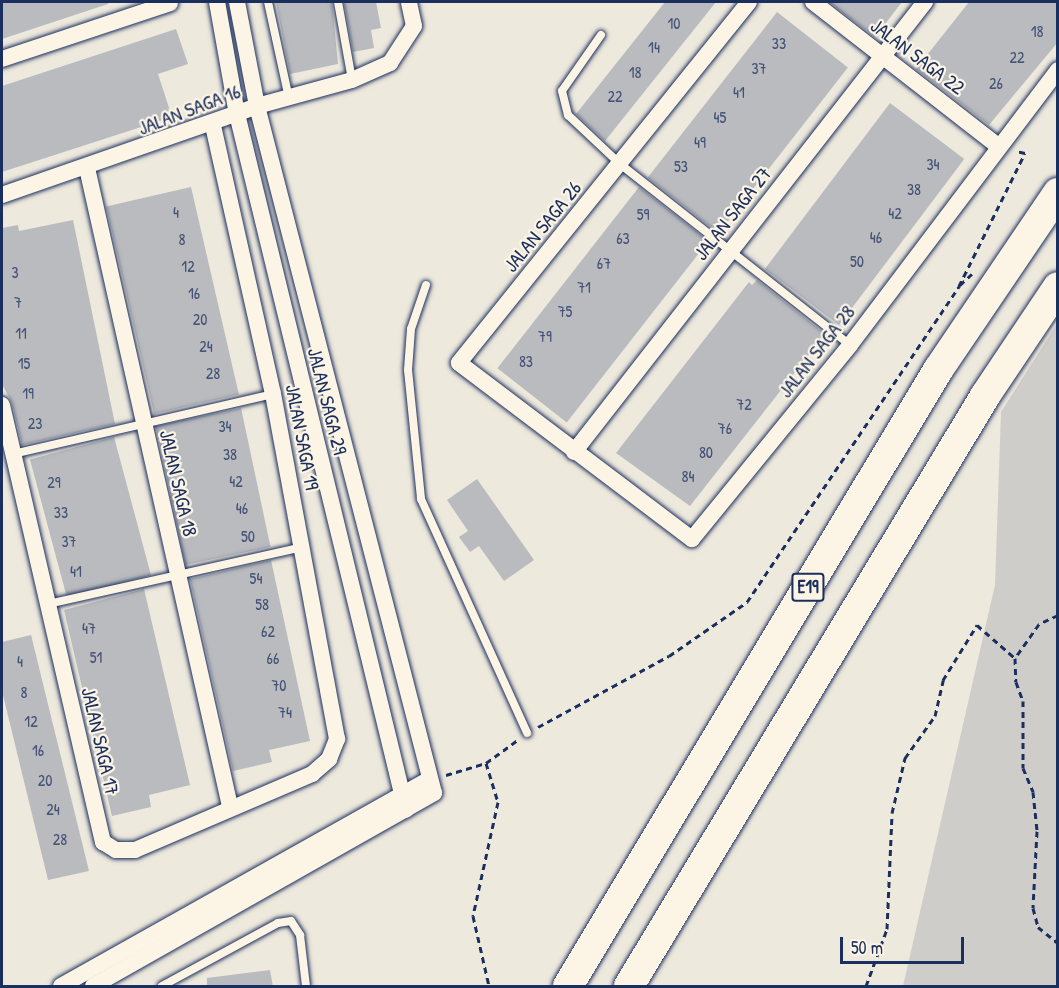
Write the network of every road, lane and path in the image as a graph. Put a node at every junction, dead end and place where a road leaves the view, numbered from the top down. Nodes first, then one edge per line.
1 (217, 2) edge
2 (237, 2) edge
3 (268, 2) edge
4 (338, 2) edge
5 (409, 2) edge
6 (749, 2) edge
7 (813, 2) edge
8 (925, 2) edge
9 (170, 3) edge
10 (601, 35) dead end
11 (882, 56) junction
12 (2, 59) edge
13 (1058, 70) edge
14 (352, 80) junction
15 (290, 99) junction
16 (257, 106) junction
17 (237, 114) junction
18 (213, 125) junction
19 (997, 145) junction
20 (620, 164) junction
21 (87, 168) junction
22 (1058, 194) edge
23 (2, 195) edge
24 (729, 250) junction
25 (426, 285) dead end
26 (1058, 287) edge
27 (850, 345) junction
28 (273, 394) junction
29 (2, 405) edge
30 (144, 425) junction
31 (574, 452) junction
32 (13, 454) junction
33 (303, 546) junction
34 (178, 575) junction
35 (48, 604) junction
36 (1058, 615) edge
37 (1015, 658) junction
38 (527, 734) junction
39 (329, 759) joint
40 (486, 763) junction
41 (432, 786) junction
42 (404, 803) junction
43 (230, 806) junction
44 (1058, 942) edge
45 (61, 987) edge
46 (93, 987) edge
47 (162, 987) edge
48 (306, 987) edge
49 (489, 987) edge
50 (568, 987) edge
51 (629, 987) edge
52 (866, 987) edge

1 - 17 street, JALAN SAGA 29
2 - 16 street, JALAN SAGA 29
3 - 15 lane
4 - 14 lane
5 - 14 street, JALAN SAGA 16
6 - 20 street, JALAN SAGA 26
7 - 11 street, JALAN SAGA 22
8 - 11 street, JALAN SAGA 27
9 - 12 street
10 - 20 lane
11 - 19 street, JALAN SAGA 22
11 - 24 street, JALAN SAGA 27
13 - 19 street, JALAN SAGA 28
14 - 15 street, JALAN SAGA 16
15 - 16 street, JALAN SAGA 16
16 - 17 street, JALAN SAGA 16
16 - 41 street, JALAN SAGA 29
17 - 18 street, JALAN SAGA 16
17 - 42 street, JALAN SAGA 29
18 - 21 street, JALAN SAGA 16
18 - 28 street, JALAN SAGA 19
19 - 27 street, JALAN SAGA 28
19 - 38 path
20 - 24 lane
20 - 31 street, JALAN SAGA 26
21 - 23 street, JALAN SAGA 16
21 - 30 street, JALAN SAGA 18
22 - 50 highway, E19
24 - 27 lane
24 - 31 street, JALAN SAGA 27
25 - 38 lane
26 - 51 highway
27 - 31 street, JALAN SAGA 28
28 - 30 lane
28 - 33 street, JALAN SAGA 19
29 - 32 street, JALAN SAGA 17
30 - 32 lane
30 - 34 street, JALAN SAGA 18
32 - 35 street, JALAN SAGA 17
33 - 34 lane
33 - 39 street, JALAN SAGA 19
34 - 35 lane
34 - 43 street, JALAN SAGA 18
35 - 43 street, JALAN SAGA 17
36 - 37 path
37 - 44 path
37 - 52 path
38 - 40 path
39 - 43 street, JALAN SAGA 17
40 - 41 path
40 - 49 path
41 - 42 street
42 - 45 street
42 - 46 street
47 - 48 lane

